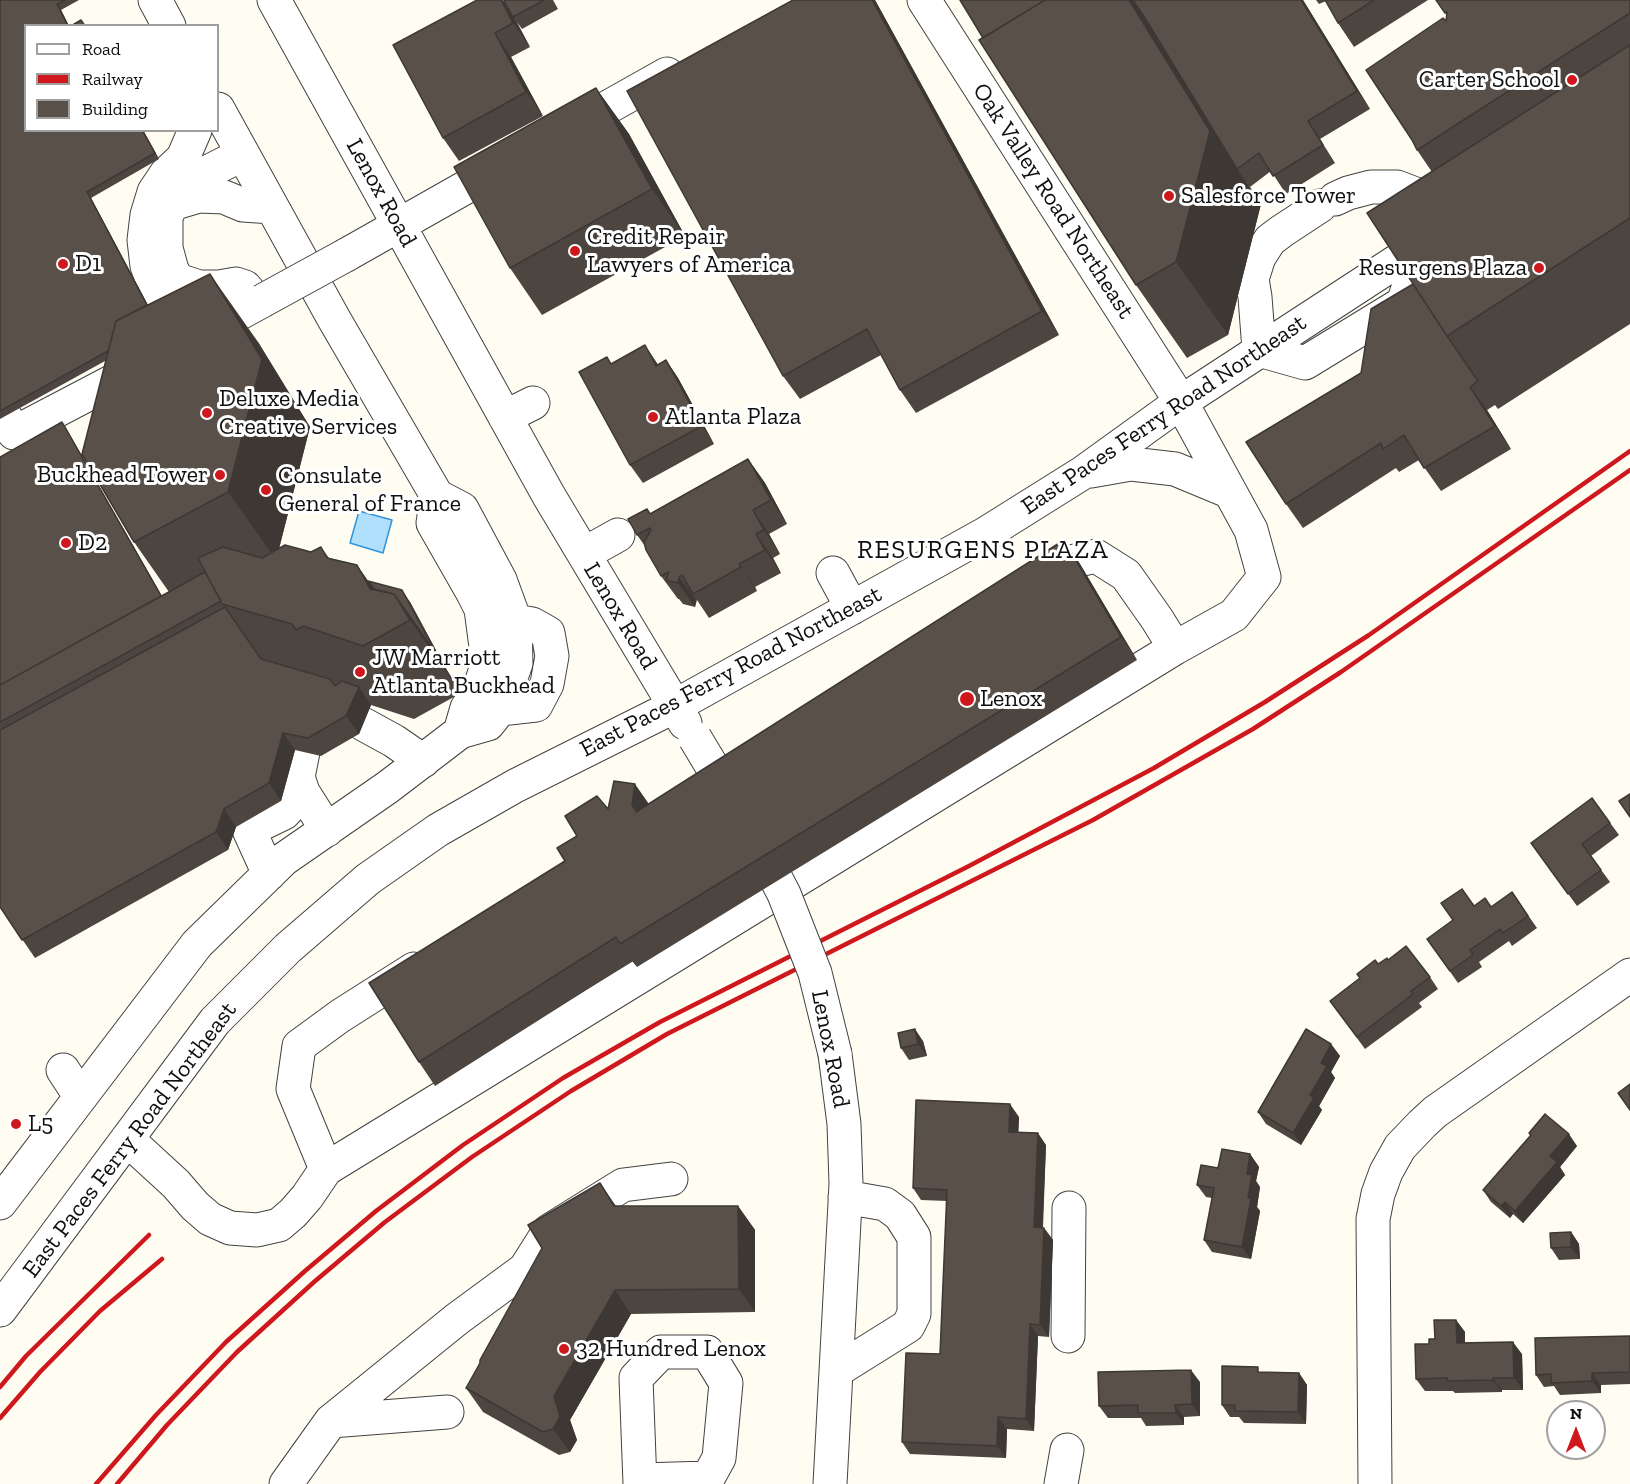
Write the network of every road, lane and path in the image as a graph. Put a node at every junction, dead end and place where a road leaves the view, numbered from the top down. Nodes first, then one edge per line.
1 (154, 0) edge
2 (274, 0) edge
3 (924, 0) edge
4 (169, 24) edge
5 (697, 57) edge
6 (231, 133) edge
7 (189, 144) edge
8 (172, 204) junction
9 (272, 207) junction
10 (399, 226) junction
11 (178, 280) junction
12 (260, 302) junction
13 (196, 337) junction
14 (1259, 350) junction
15 (1181, 402) junction
16 (25, 437) dead end
17 (1083, 472) junction
18 (1228, 490) junction
19 (437, 496) junction
20 (618, 535) dead end
21 (584, 554) junction
22 (833, 573) dead end
23 (1018, 590) edge
24 (852, 608) junction
25 (1175, 648) junction
26 (675, 706) junction
27 (363, 724) dead end
28 (460, 732) junction
29 (303, 752) edge
30 (423, 761) junction
31 (303, 792) junction
32 (327, 830) junction
33 (269, 874) junction
34 (441, 952) edge
35 (1630, 975) edge
36 (128, 1139) junction
37 (326, 1170) junction
38 (671, 1179) dead end
39 (845, 1197) junction
40 (0, 1203) edge
41 (1069, 1208) dead end
42 (0, 1310) edge
43 (1068, 1336) dead end
44 (836, 1371) junction
45 (447, 1412) dead end
46 (331, 1421) junction
47 (1067, 1450) dead end
48 (286, 1484) edge
49 (830, 1484) edge
50 (1061, 1484) edge
51 (1375, 1484) edge

1 - 4 street
2 - 10 street, Lenox Road
3 - 15 street, Oak Valley Road Northeast
5 - 10 street
6 - 7 street
6 - 8 street
6 - 9 street
7 - 13 street
8 - 9 street
8 - 11 street
9 - 19 street
10 - 12 street, bridge
10 - 21 street, Lenox Road
11 - 12 street
11 - 13 street
12 - 13 street
13 - 16 street
14 - 14 street, East Paces Ferry Road Northeast
14 - 15 street, East Paces Ferry Road Northeast
15 - 17 street, East Paces Ferry Road Northeast
15 - 18 street, Oak Valley Road Northeast
17 - 18 street
17 - 24 street, East Paces Ferry Road Northeast
18 - 25 street, Oak Valley Road Northeast
19 - 28 street
19 - 28 street
20 - 21 street
21 - 26 street, Lenox Road
22 - 24 street
23 - 25 street
24 - 26 street, East Paces Ferry Road Northeast
25 - 37 street
26 - 36 street, East Paces Ferry Road Northeast
26 - 39 street, Lenox Road, bridge
27 - 30 street
28 - 30 street
29 - 31 street
30 - 32 street
31 - 32 street
31 - 33 street
32 - 33 street
33 - 40 street
34 - 37 street
35 - 51 street
36 - 37 street
36 - 42 street, East Paces Ferry Road Northeast
38 - 46 street
39 - 44 street, Lenox Road
39 - 44 street
41 - 43 street
44 - 49 street, Lenox Road
45 - 46 street
46 - 48 street
47 - 50 street

